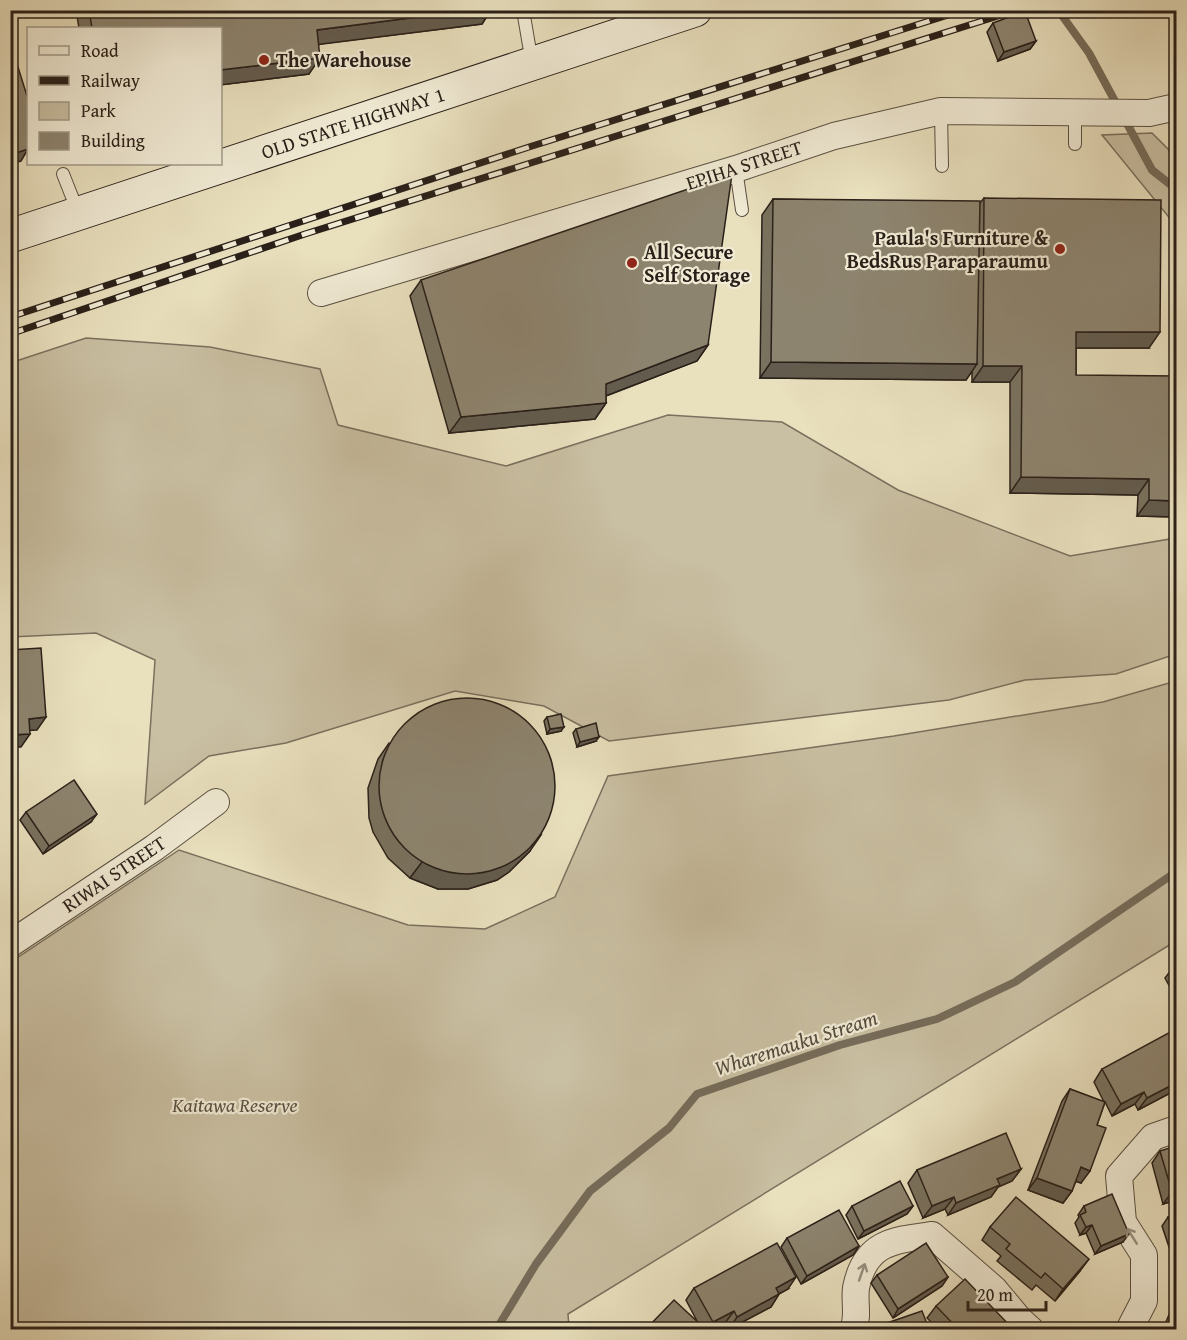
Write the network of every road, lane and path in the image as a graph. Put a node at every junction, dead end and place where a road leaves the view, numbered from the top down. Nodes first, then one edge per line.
1 (523, 10) edge
2 (695, 10) edge
3 (533, 64) junction
4 (1176, 106) edge
5 (941, 111) junction
6 (1075, 113) junction
7 (1075, 144) dead end
8 (942, 166) dead end
9 (736, 169) junction
10 (63, 174) dead end
11 (742, 210) dead end
12 (79, 214) junction
13 (10, 236) edge
14 (321, 293) dead end
15 (216, 802) dead end
16 (10, 944) edge
17 (1176, 1130) edge
18 (853, 1329) edge
19 (1031, 1329) edge
20 (1129, 1329) edge

1 - 3 lane
2 - 3 main road, OLD STATE HIGHWAY 1
3 - 12 main road, OLD STATE HIGHWAY 1
4 - 6 street, EPIHA STREET
5 - 6 street, EPIHA STREET
5 - 8 lane
5 - 9 street, EPIHA STREET
6 - 7 lane
9 - 11 lane
9 - 14 street, EPIHA STREET
10 - 12 lane
12 - 13 main road, OLD STATE HIGHWAY 1
15 - 16 street, RIWAI STREET
20 -> 17 street
18 -> 19 street

